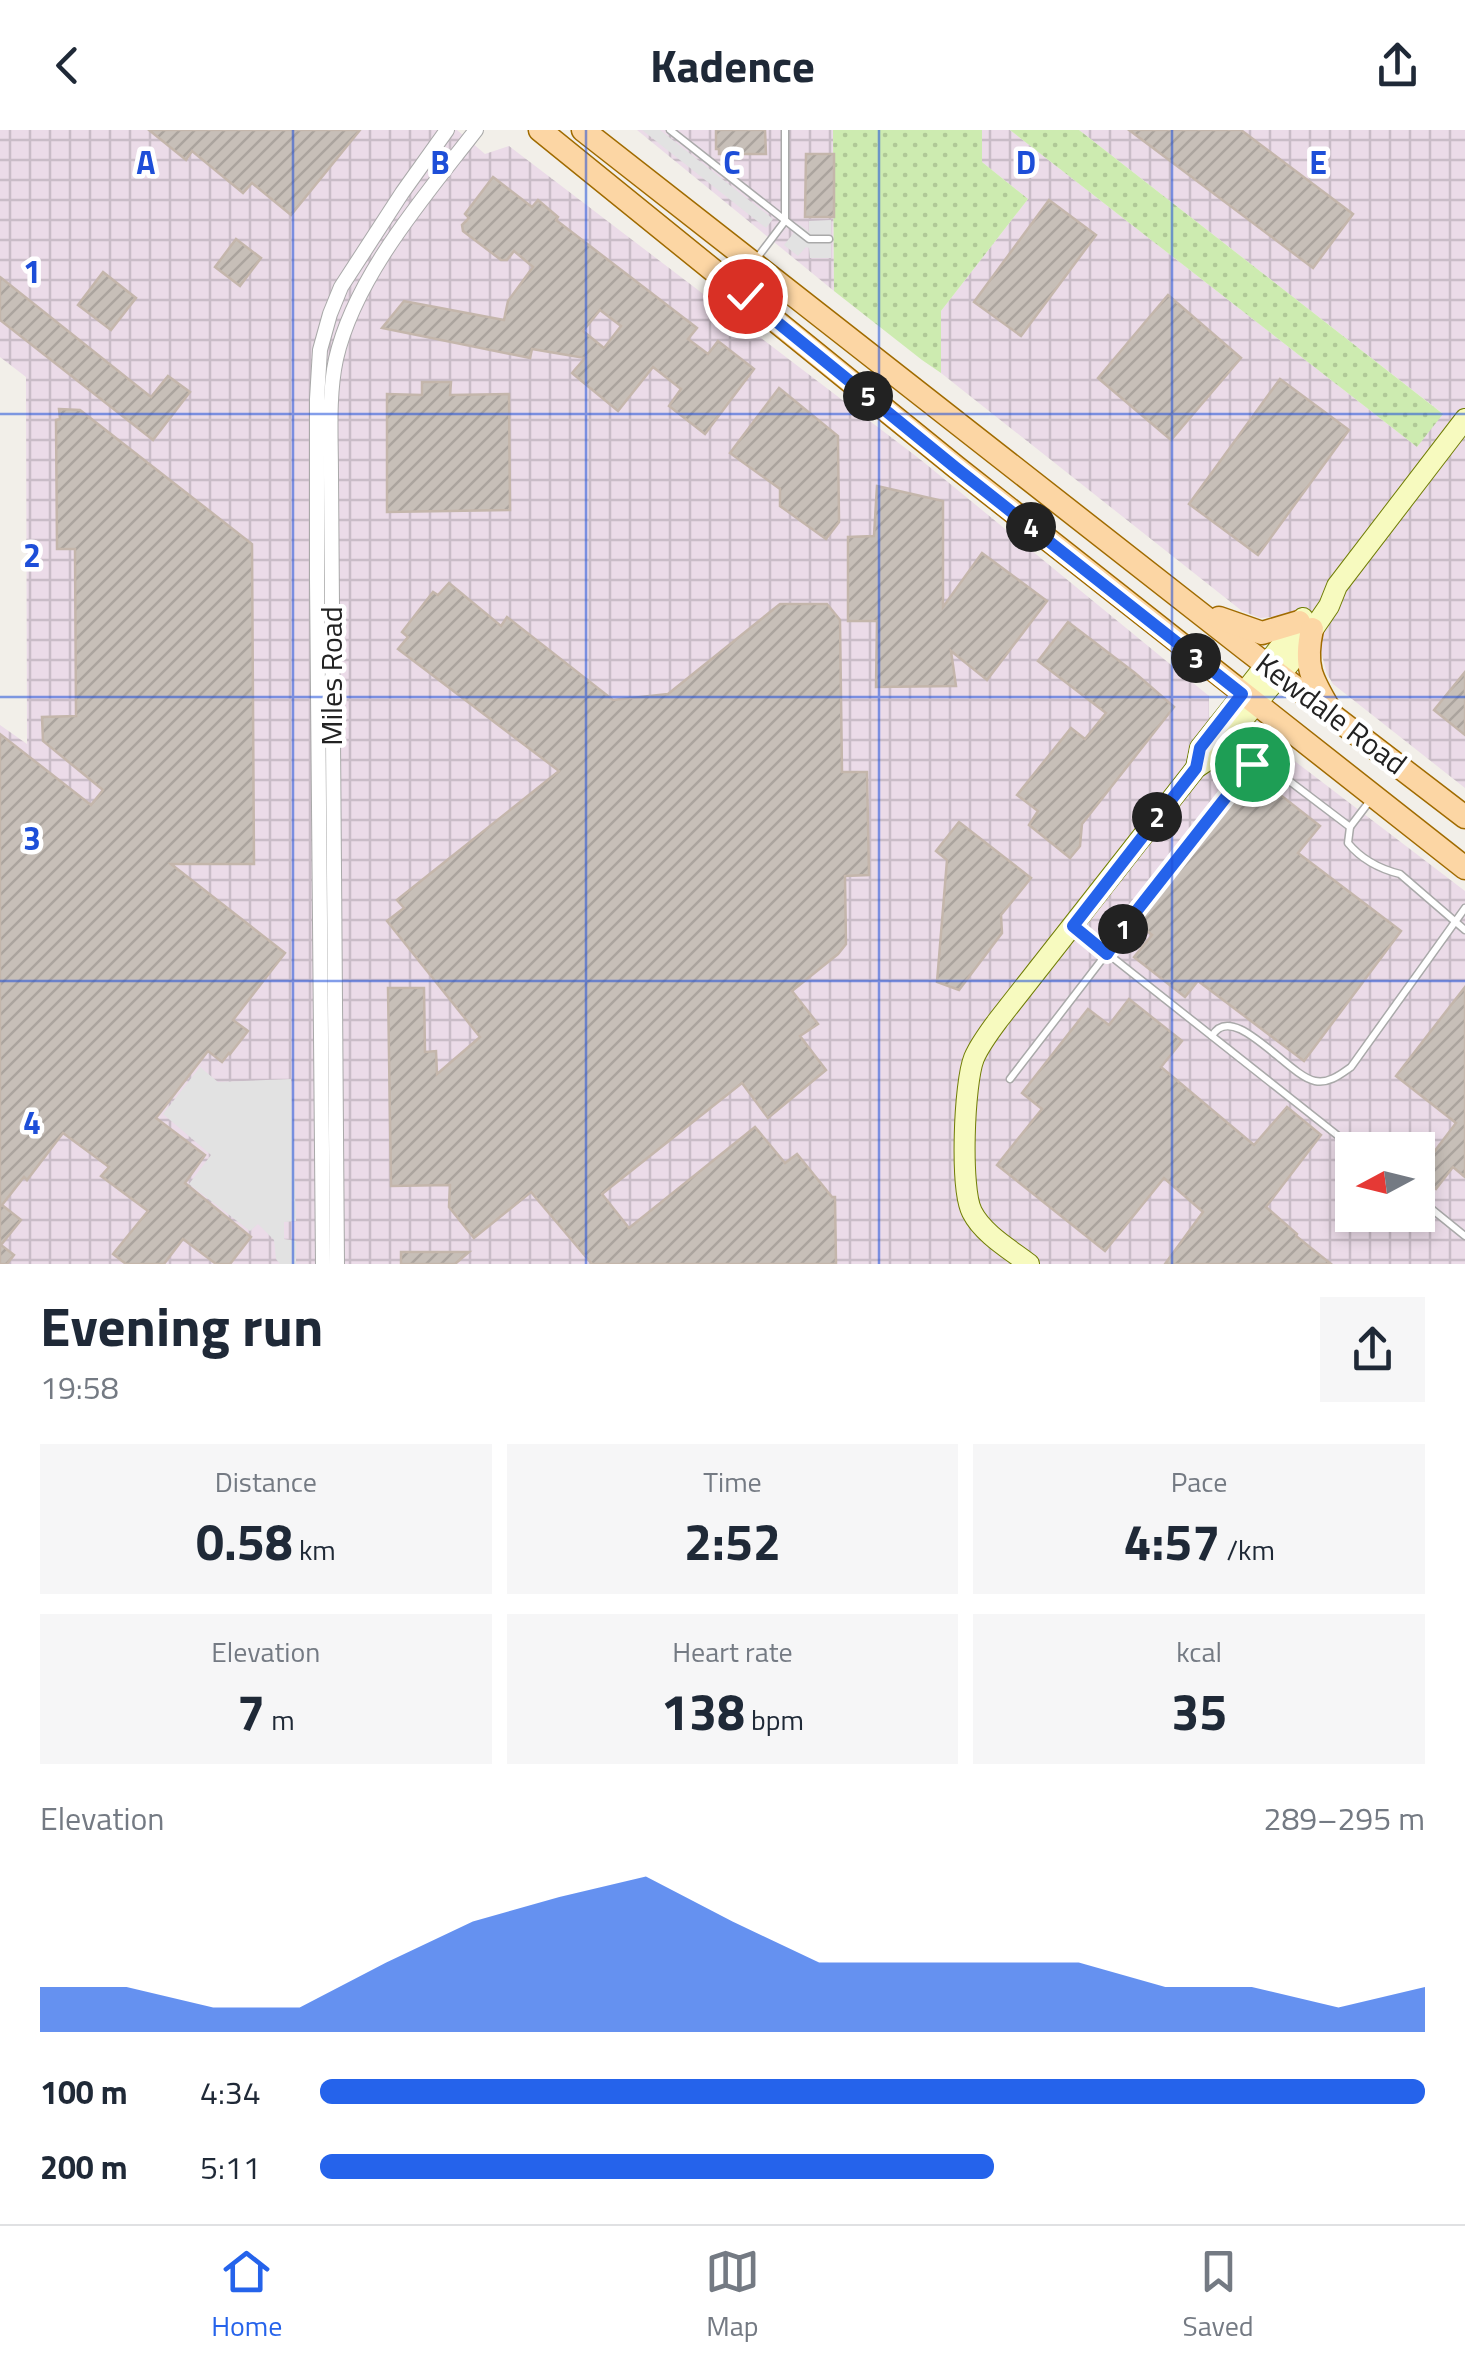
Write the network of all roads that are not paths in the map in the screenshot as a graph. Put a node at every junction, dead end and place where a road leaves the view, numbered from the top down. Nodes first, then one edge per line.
1 (447, 130) edge
2 (476, 130) edge
3 (540, 130) edge
4 (584, 130) edge
5 (670, 130) edge
6 (785, 130) edge
7 (785, 220) junction
8 (829, 239) dead end
9 (753, 263) junction
10 (734, 288) junction
11 (1465, 419) edge
12 (1201, 612) junction
13 (1306, 626) junction
14 (1273, 670) junction
15 (1249, 699) junction
16 (1334, 716) junction
17 (1374, 797) junction
18 (1465, 816) edge
19 (1350, 827) junction
20 (1465, 868) edge
21 (1465, 908) edge
22 (1455, 922) junction
23 (1073, 926) junction
24 (1465, 930) edge
25 (1107, 954) junction
26 (1212, 1036) junction
27 (1010, 1079) dead end
28 (1335, 1133) edge
29 (1435, 1212) edge
30 (1465, 1236) edge
31 (323, 1264) edge
32 (337, 1264) edge
33 (1029, 1264) edge

1 - 31 street, Miles Road
2 - 32 street, Miles Road
3 - 10 main road, Kewdale Road
4 - 9 main road, Kewdale Road
5 - 7 lane
6 - 7 lane
7 - 8 lane
7 - 9 lane
9 - 10 main road
9 - 12 main road, Kewdale Road
10 - 15 main road, Kewdale Road
11 - 13 main road
12 - 13 main road
12 - 14 main road, Kewdale Road
13 - 14 main road
13 - 16 main road
14 - 15 main road
14 - 16 main road, Kewdale Road
15 - 17 main road, Kewdale Road
15 - 23 main road
16 - 18 main road, Kewdale Road
17 - 19 lane
17 - 20 main road, Kewdale Road
19 - 22 lane
19 - 25 lane
21 - 22 lane
22 - 24 lane
22 - 26 lane
23 - 25 lane
23 - 33 main road
25 - 26 lane
25 - 27 lane
26 - 28 lane
29 - 30 lane

